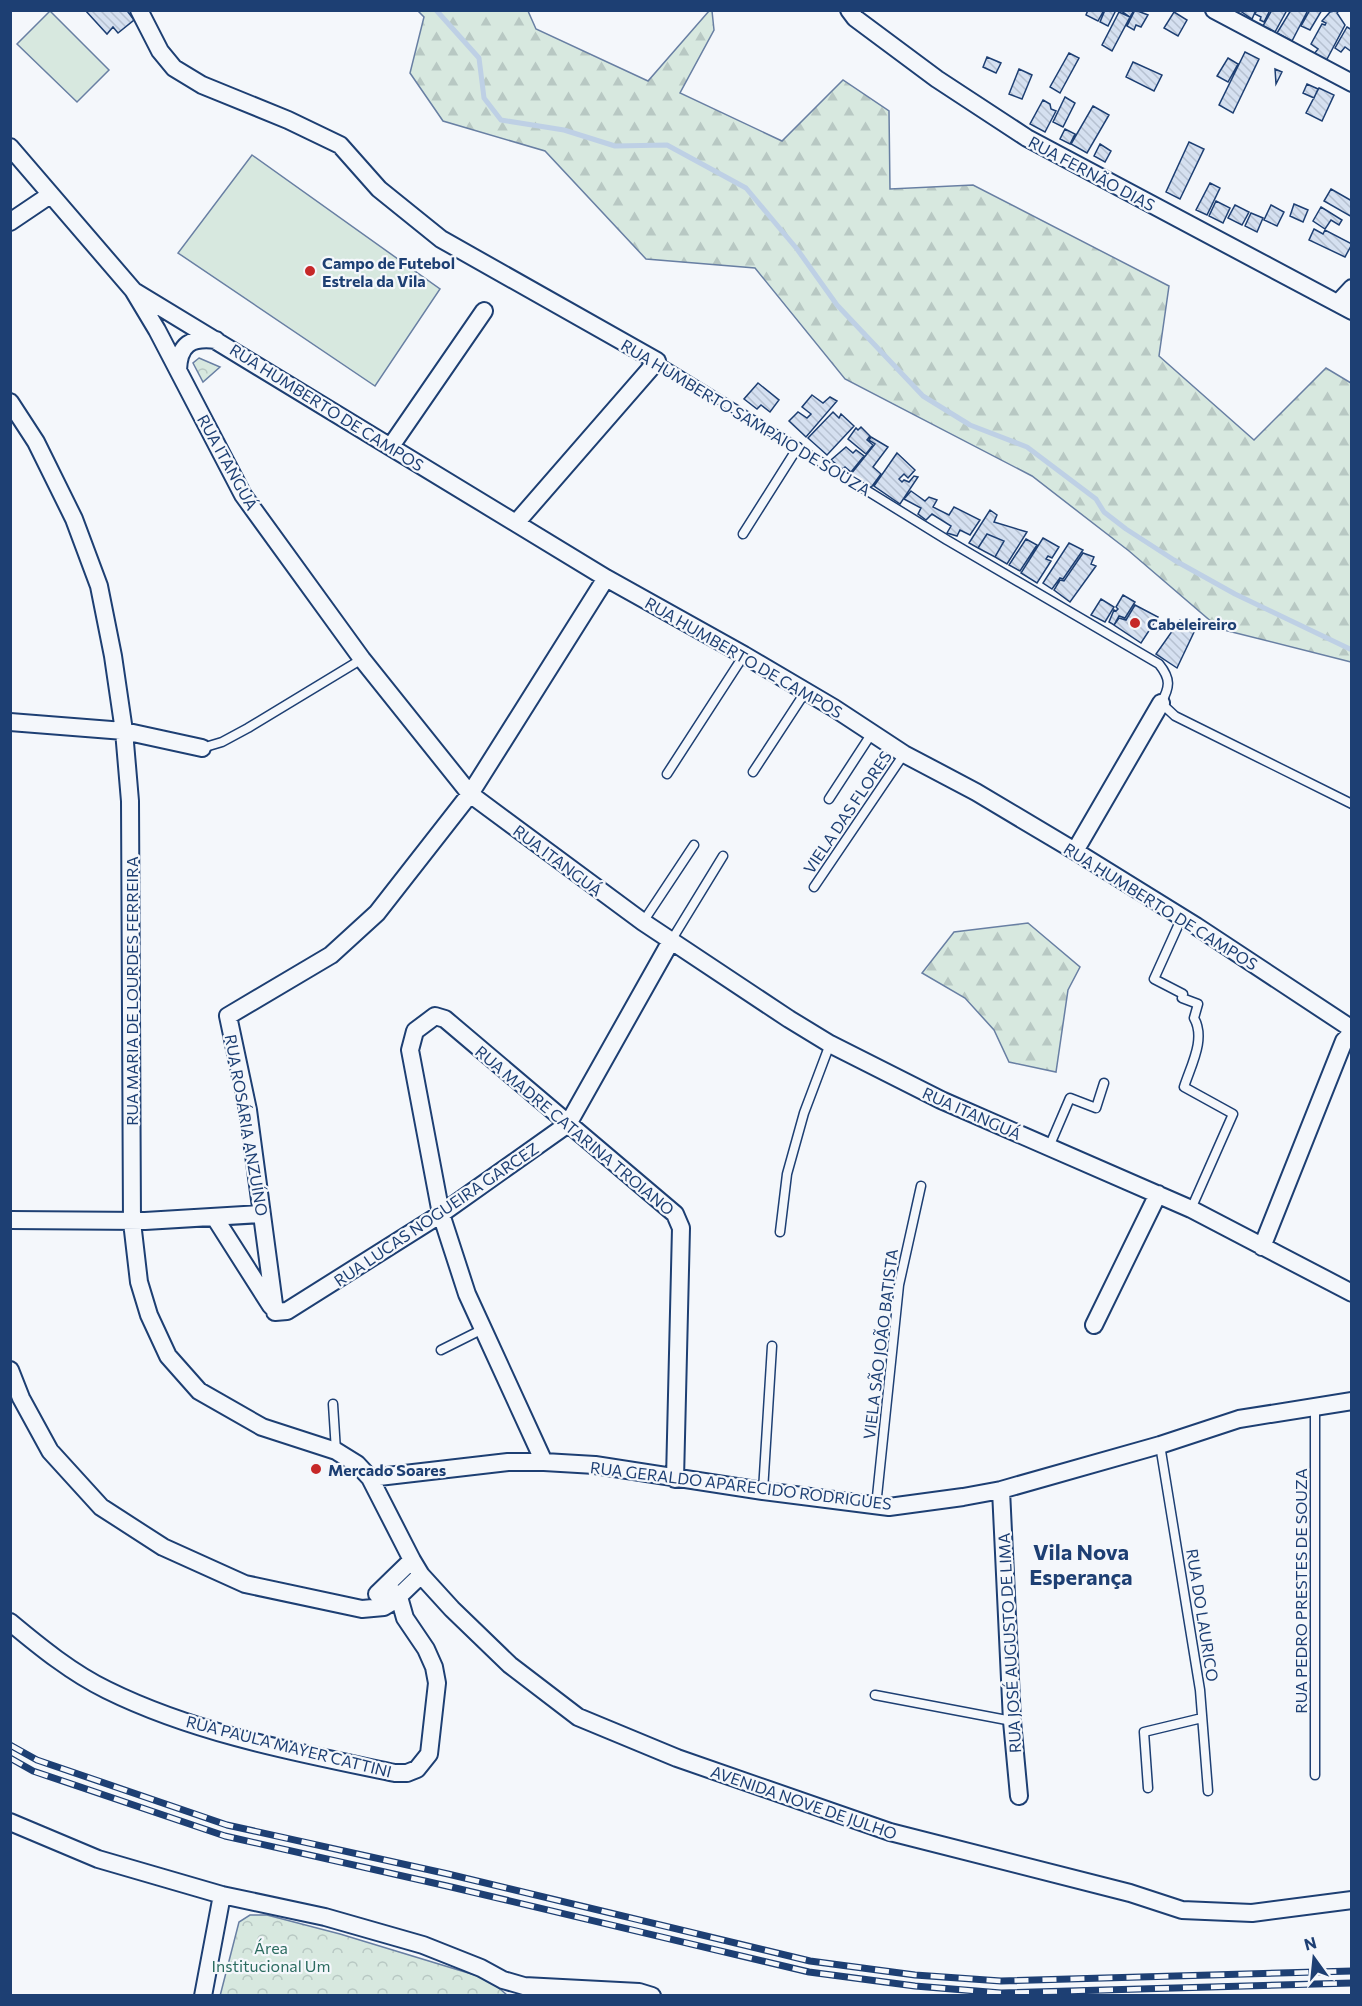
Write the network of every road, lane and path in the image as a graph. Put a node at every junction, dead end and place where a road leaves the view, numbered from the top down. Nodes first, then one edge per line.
1 (139, 10) edge
2 (849, 10) edge
3 (1214, 10) edge
4 (1352, 83) edge
5 (10, 147) edge
6 (50, 195) junction
7 (10, 222) edge
8 (1352, 288) edge
9 (134, 290) junction
10 (1345, 307) edge
11 (484, 311) dead end
12 (217, 340) junction
13 (657, 361) junction
14 (178, 370) junction
15 (10, 402) edge
16 (391, 446) junction
17 (798, 447) junction
18 (516, 523) junction
19 (742, 534) dead end
20 (606, 578) junction
21 (744, 655) junction
22 (362, 659) junction
23 (806, 691) junction
24 (1161, 703) junction
25 (10, 722) edge
26 (124, 731) junction
27 (872, 733) junction
28 (202, 748) joint
29 (904, 754) junction
30 (753, 772) dead end
31 (667, 774) dead end
32 (470, 794) junction
33 (829, 799) dead end
34 (1352, 804) edge
35 (694, 845) dead end
36 (1075, 851) junction
37 (723, 856) dead end
38 (814, 887) dead end
39 (1182, 917) junction
40 (643, 922) junction
41 (671, 941) junction
42 (1352, 1029) edge
43 (1352, 1034) edge
44 (830, 1044) junction
45 (1104, 1083) dead end
46 (568, 1124) junction
47 (1049, 1147) junction
48 (921, 1186) dead end
49 (1158, 1194) junction
50 (1191, 1209) junction
51 (262, 1214) junction
52 (441, 1214) junction
53 (215, 1218) junction
54 (10, 1220) edge
55 (132, 1222) junction
56 (780, 1232) dead end
57 (1262, 1247) junction
58 (1352, 1293) edge
59 (275, 1312) junction
60 (1094, 1325) dead end
61 (483, 1329) junction
62 (772, 1346) dead end
63 (441, 1350) dead end
64 (10, 1370) edge
65 (1352, 1401) edge
66 (333, 1404) dead end
67 (1316, 1407) junction
68 (1160, 1445) junction
69 (336, 1451) junction
70 (544, 1462) junction
71 (370, 1478) junction
72 (675, 1479) junction
73 (1001, 1490) junction
74 (763, 1491) junction
75 (876, 1506) junction
76 (412, 1560) junction
77 (421, 1575) junction
78 (379, 1593) junction
79 (399, 1597) junction
80 (335, 1604) junction
81 (362, 1609) junction
82 (10, 1622) edge
83 (416, 1638) junction
84 (875, 1695) dead end
85 (1202, 1718) junction
86 (1012, 1721) junction
87 (1315, 1775) dead end
88 (1148, 1788) dead end
89 (1208, 1791) dead end
90 (1019, 1796) dead end
91 (10, 1822) edge
92 (222, 1895) junction
93 (1352, 1900) edge
94 (203, 1995) edge
95 (652, 1995) edge

1 - 13 street, RUA HUMBERTO SAMPAIO DE SOUZA
2 - 10 street, RUA FERNÃO DIAS
3 - 4 street
5 - 6 street, RUA ITANGUÁ
6 - 7 street
6 - 9 street, RUA ITANGUÁ
8 - 10 street
9 - 12 street, RUA HUMBERTO DE CAMPOS
9 - 14 street, RUA ITANGUÁ
11 - 16 street
12 - 14 street
12 - 16 street, RUA HUMBERTO DE CAMPOS
13 - 17 lane, RUA HUMBERTO SAMPAIO DE SOUZA
13 - 18 street
14 - 22 street, RUA ITANGUÁ
15 - 26 street, RUA MARIA DE LOURDES FERREIRA
16 - 18 street, RUA HUMBERTO DE CAMPOS
17 - 19 lane
17 - 24 lane, RUA HUMBERTO SAMPAIO DE SOUZA
18 - 20 street, RUA HUMBERTO DE CAMPOS
20 - 21 street, RUA HUMBERTO DE CAMPOS
20 - 32 street
21 - 23 street, RUA HUMBERTO DE CAMPOS
21 - 31 lane
22 - 28 lane
22 - 32 street, RUA ITANGUÁ
23 - 27 street, RUA HUMBERTO DE CAMPOS
23 - 30 lane
24 - 34 lane
24 - 36 street
25 - 26 street
26 - 28 street
26 - 55 street, RUA MARIA DE LOURDES FERREIRA
27 - 29 street, RUA HUMBERTO DE CAMPOS
27 - 33 lane
29 - 36 street, RUA HUMBERTO DE CAMPOS
29 - 38 lane, VIELA DAS FLORES
32 - 40 street, RUA ITANGUÁ
32 - 51 street, RUA ROSÁRIA ANZUÍNO
35 - 40 lane
36 - 39 street, RUA HUMBERTO DE CAMPOS
37 - 41 lane
39 - 42 street, RUA HUMBERTO DE CAMPOS
39 - 50 lane
40 - 41 street, RUA ITANGUÁ
41 - 44 street, RUA ITANGUÁ
41 - 46 street, RUA LUCAS NOGUEIRA GARCEZ
43 - 57 street
44 - 47 street, RUA ITANGUÁ
44 - 56 lane
45 - 47 lane
46 - 52 street, RUA LUCAS NOGUEIRA GARCEZ
46 - 52 street, RUA MADRE CATARINA TROIANO
46 - 72 street, RUA MADRE CATARINA TROIANO
47 - 49 street, RUA ITANGUÁ
48 - 75 lane, VIELA SÃO JOÃO BATISTA
49 - 50 street, RUA ITANGUÁ
49 - 60 street
50 - 57 street, RUA ITANGUÁ
51 - 53 street
51 - 59 street, RUA ROSÁRIA ANZUÍNO
52 - 59 street, RUA LUCAS NOGUEIRA GARCEZ
52 - 61 street
53 - 55 street
53 - 59 street
54 - 55 street
55 - 69 street, RUA MARIA DE LOURDES FERREIRA
57 - 58 street, RUA ITANGUÁ
61 - 63 lane
61 - 70 street
62 - 74 lane
64 - 80 street
65 - 67 street, RUA GERALDO APARECIDO RODRIGUES
66 - 69 lane
67 - 68 street, RUA GERALDO APARECIDO RODRIGUES
67 - 87 lane, RUA PEDRO PRESTES DE SOUZA
68 - 73 street, RUA GERALDO APARECIDO RODRIGUES
68 - 85 lane, RUA DO LAURICO
69 - 71 street, RUA MARIA DE LOURDES FERREIRA
70 - 71 street, RUA GERALDO APARECIDO RODRIGUES
70 - 72 street, RUA GERALDO APARECIDO RODRIGUES
71 - 76 street, AVENIDA NOVE DE JULHO
72 - 74 street, RUA GERALDO APARECIDO RODRIGUES
73 - 75 street, RUA GERALDO APARECIDO RODRIGUES
73 - 86 street, RUA JOSÉ AUGUSTO DE LIMA
74 - 75 street, RUA GERALDO APARECIDO RODRIGUES
76 - 77 street, AVENIDA NOVE DE JULHO
76 - 78 street
77 - 79 street
77 - 93 street, AVENIDA NOVE DE JULHO
78 - 79 street
78 - 80 street
79 - 81 street
79 - 83 street, RUA PAULA MAYER CATTINI
80 - 81 street
81 - 83 street, RUA PAULA MAYER CATTINI
82 - 83 street, RUA PAULA MAYER CATTINI
84 - 86 lane
85 - 88 lane
85 - 89 lane, RUA DO LAURICO
86 - 90 street, RUA JOSÉ AUGUSTO DE LIMA
91 - 92 street
92 - 94 street
92 - 95 street

